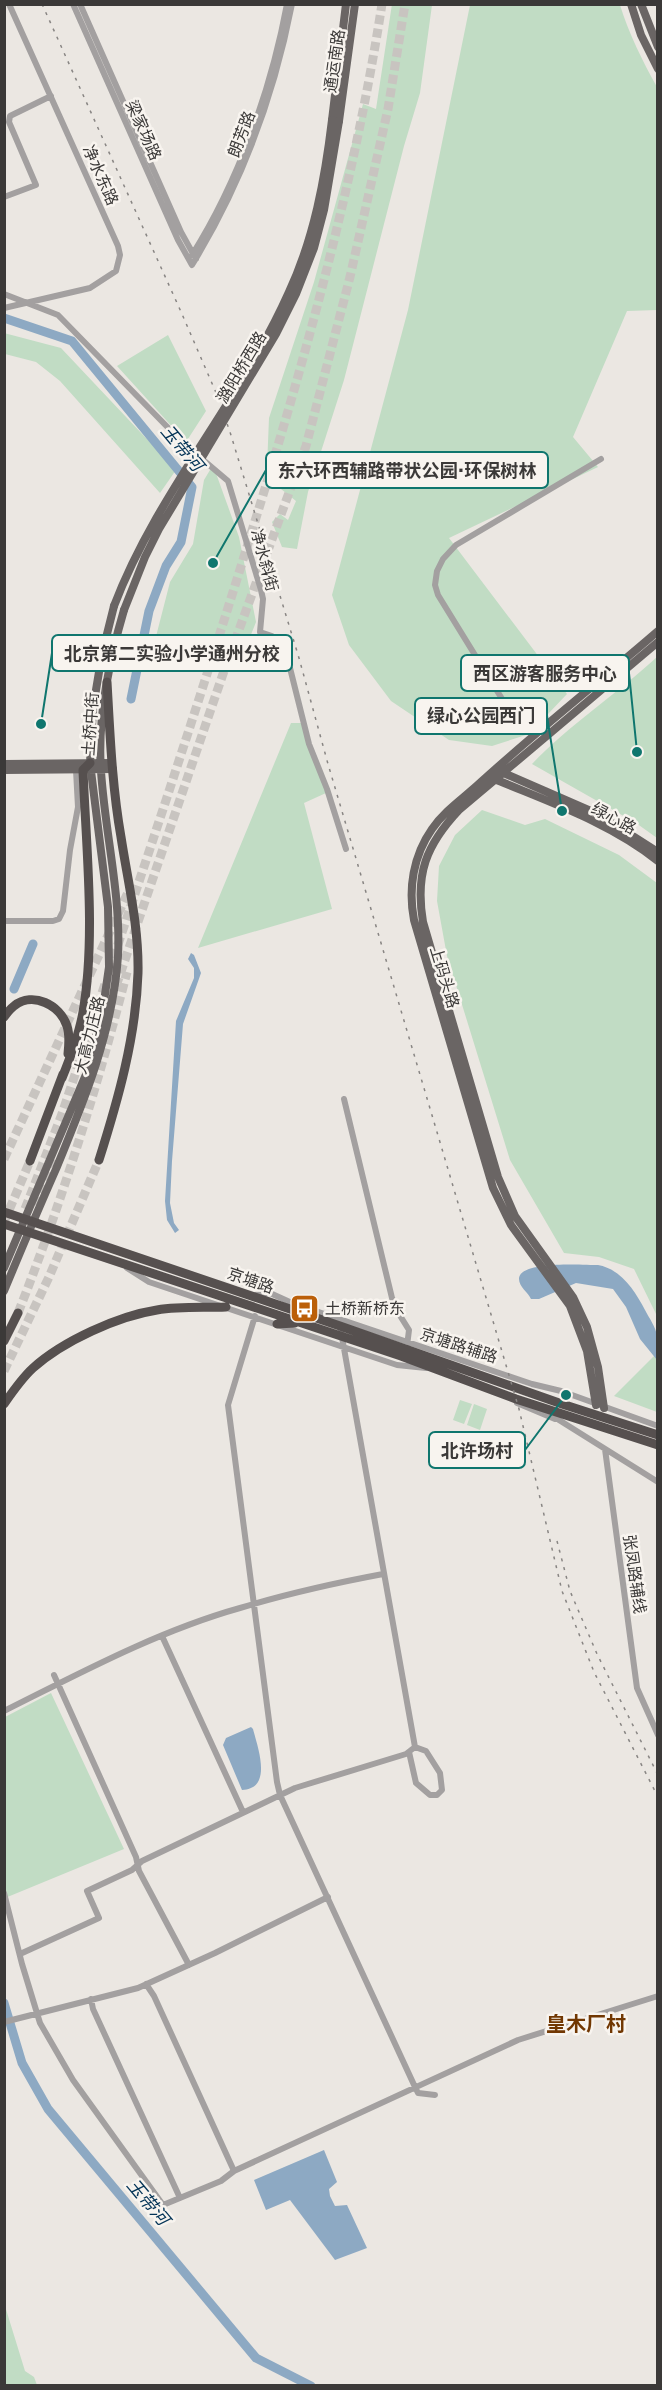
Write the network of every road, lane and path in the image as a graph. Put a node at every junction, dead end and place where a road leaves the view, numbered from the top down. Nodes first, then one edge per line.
1 (9, 4) edge
2 (73, 4) edge
3 (80, 4) edge
4 (287, 4) edge
5 (292, 4) edge
6 (346, 4) edge
7 (355, 4) edge
8 (631, 4) edge
9 (641, 4) edge
10 (657, 47) edge
11 (657, 69) edge
12 (51, 96) junction
13 (336, 121) junction
14 (4, 197) edge
15 (192, 259) junction
16 (4, 294) edge
17 (27, 302) junction
18 (4, 308) edge
19 (601, 459) dead end
20 (124, 610) joint
21 (657, 631) edge
22 (657, 642) edge
23 (107, 682) junction
24 (537, 733) junction
25 (523, 751) junction
26 (4, 764) edge
27 (101, 766) junction
28 (112, 766) junction
29 (85, 768) junction
30 (4, 770) edge
31 (494, 770) junction
32 (503, 772) junction
33 (492, 777) junction
34 (346, 849) dead end
35 (657, 852) edge
36 (657, 861) edge
37 (4, 921) edge
38 (4, 1017) edge
39 (62, 1078) junction
40 (344, 1099) dead end
41 (99, 1160) tunnel mouth
42 (30, 1161) tunnel mouth
43 (4, 1212) edge
44 (29, 1220) junction
45 (4, 1224) edge
46 (25, 1230) junction
47 (114, 1260) junction
48 (4, 1268) edge
49 (4, 1291) edge
50 (252, 1296) junction
51 (226, 1307) junction
52 (18, 1313) tunnel mouth
53 (255, 1316) junction
54 (303, 1323) junction
55 (277, 1324) junction
56 (340, 1326) junction
57 (4, 1341) edge
58 (343, 1341) junction
59 (407, 1346) junction
60 (506, 1396) junction
61 (4, 1404) edge
62 (600, 1406) junction
63 (547, 1409) junction
64 (559, 1420) junction
65 (657, 1426) edge
66 (657, 1435) edge
67 (657, 1445) edge
68 (605, 1449) junction
69 (657, 1482) edge
70 (383, 1574) junction
71 (254, 1604) junction
72 (162, 1636) junction
73 (54, 1674) dead end
74 (58, 1684) junction
75 (4, 1711) edge
76 (657, 1735) edge
77 (412, 1750) junction
78 (280, 1795) junction
79 (243, 1812) junction
80 (138, 1865) junction
81 (4, 1893) edge
82 (328, 1897) junction
83 (20, 1954) junction
84 (189, 1965) junction
85 (146, 1984) junction
86 (657, 1996) edge
87 (91, 1999) junction
88 (37, 2014) junction
89 (4, 2022) edge
90 (415, 2087) junction
91 (435, 2095) dead end
92 (234, 2170) junction
93 (180, 2198) junction

1 - 12 street, 净水东路
2 - 15 street, 梁家场路
3 - 15 street, 梁家场路
4 - 15 street, 朗芳路
5 - 15 street, 朗芳路
6 - 13 main road, 通运南路
7 - 13 main road, 通运南路
8 - 11 main road
9 - 10 main road
12 - 14 street
12 - 17 street, 净水东路
13 - 20 main road, 潞阳桥西路, bridge
13 - 29 main road, 潞阳桥西路, bridge
16 - 17 street, 净水斜街
17 - 18 street, 净水东路
17 - 34 street, 净水斜街
19 - 24 street
20 - 23 main road, 土桥中街
21 - 24 main road, 上码头路
22 - 25 main road, 上码头路
23 - 27 main road, 土桥中街
23 - 28 highway
24 - 25 main road, 上码头路
25 - 31 main road, 上码头路
25 - 32 main road, 上码头路
26 - 29 main road
27 - 28 main road
27 - 29 main road
27 - 44 main road, 大高力庄路
28 - 41 highway
29 - 30 main road
29 - 37 street
29 - 39 highway
29 - 44 main road, 大高力庄路
31 - 32 main road, 绿心路
31 - 33 main road, 上码头路
32 - 33 main road, 上码头路
32 - 35 main road, 绿心路
33 - 36 main road, 绿心路
33 - 62 main road, 上码头路
38 - 39 highway
39 - 42 highway
40 - 59 street
43 - 44 highway, 京塘路
44 - 46 main road, 大高力庄路
44 - 50 highway, 京塘路
45 - 46 highway, 京塘路
46 - 47 highway, 京塘路
46 - 48 main road, 大高力庄路
46 - 49 main road, 大高力庄路
47 - 51 street
47 - 54 highway, 京塘路
50 - 56 highway, 京塘路
50 - 59 street, 京塘路辅路
51 - 53 street
51 - 61 highway
52 - 57 highway
53 - 55 street
53 - 71 street
54 - 55 highway
54 - 58 highway, 京塘路
55 - 58 street
56 - 58 street
56 - 59 highway, 京塘路
58 - 60 highway, 京塘路
58 - 70 street
59 - 62 street, 京塘路辅路
59 - 66 highway, 京塘路
60 - 63 highway, 京塘路
60 - 64 street
62 - 65 street, 京塘路辅路
63 - 64 street
63 - 67 highway, 京塘路
64 - 68 street
68 - 69 street
68 - 76 street, 张凤路辅线
70 - 71 street
70 - 77 street
71 - 72 street
71 - 78 street
72 - 74 street
72 - 79 street
73 - 74 street
74 - 75 street
74 - 80 street
77 - 77 street
77 - 78 street
78 - 79 street
78 - 82 street
79 - 80 street
80 - 83 street
80 - 84 street
81 - 83 street
82 - 84 street
82 - 90 street
83 - 88 street
84 - 85 street
85 - 87 street
85 - 92 street
86 - 90 street
87 - 88 street
87 - 93 street
88 - 89 street
88 - 93 street
90 - 91 street
90 - 92 street
92 - 93 street

